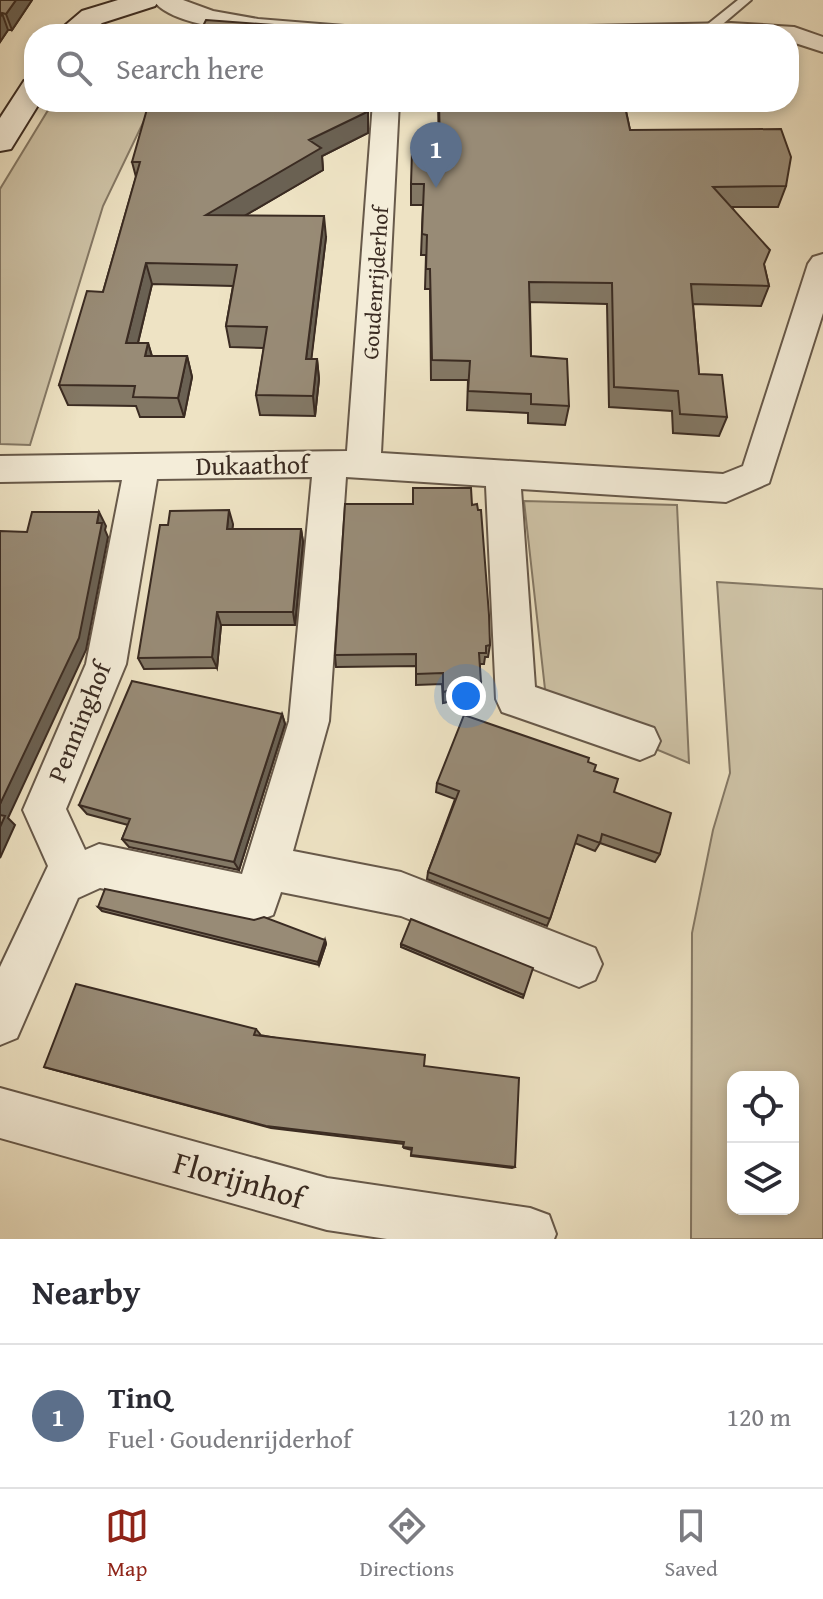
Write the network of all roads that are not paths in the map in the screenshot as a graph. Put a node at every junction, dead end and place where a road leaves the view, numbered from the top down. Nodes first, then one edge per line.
1 (146, 0) edge
2 (165, 0) edge
3 (745, 0) edge
4 (83, 24) edge
5 (257, 24) edge
6 (716, 24) edge
7 (799, 36) edge
8 (823, 45) edge
9 (24, 103) edge
10 (385, 112) edge
11 (0, 142) edge
12 (823, 264) edge
13 (347, 463) junction
14 (142, 467) junction
15 (0, 469) edge
16 (503, 473) junction
17 (640, 741) dead end
18 (265, 867) junction
19 (75, 876) junction
20 (579, 964) dead end
21 (10, 970) edge
22 (0, 1021) edge
23 (0, 1113) edge
24 (530, 1234) dead end

1 - 4 street
2 - 5 street
3 - 6 lane
7 - 8 street
9 - 11 street
10 - 13 street, Goudenrijderhof
12 - 16 street, Dukaathof
13 - 14 street, Dukaathof
13 - 16 street, Dukaathof
13 - 18 street
14 - 15 street, Dukaathof
14 - 19 street, Penninghof
16 - 17 street
18 - 19 street
18 - 20 street
19 - 21 street
21 - 22 street
23 - 24 street, Florijnhof

